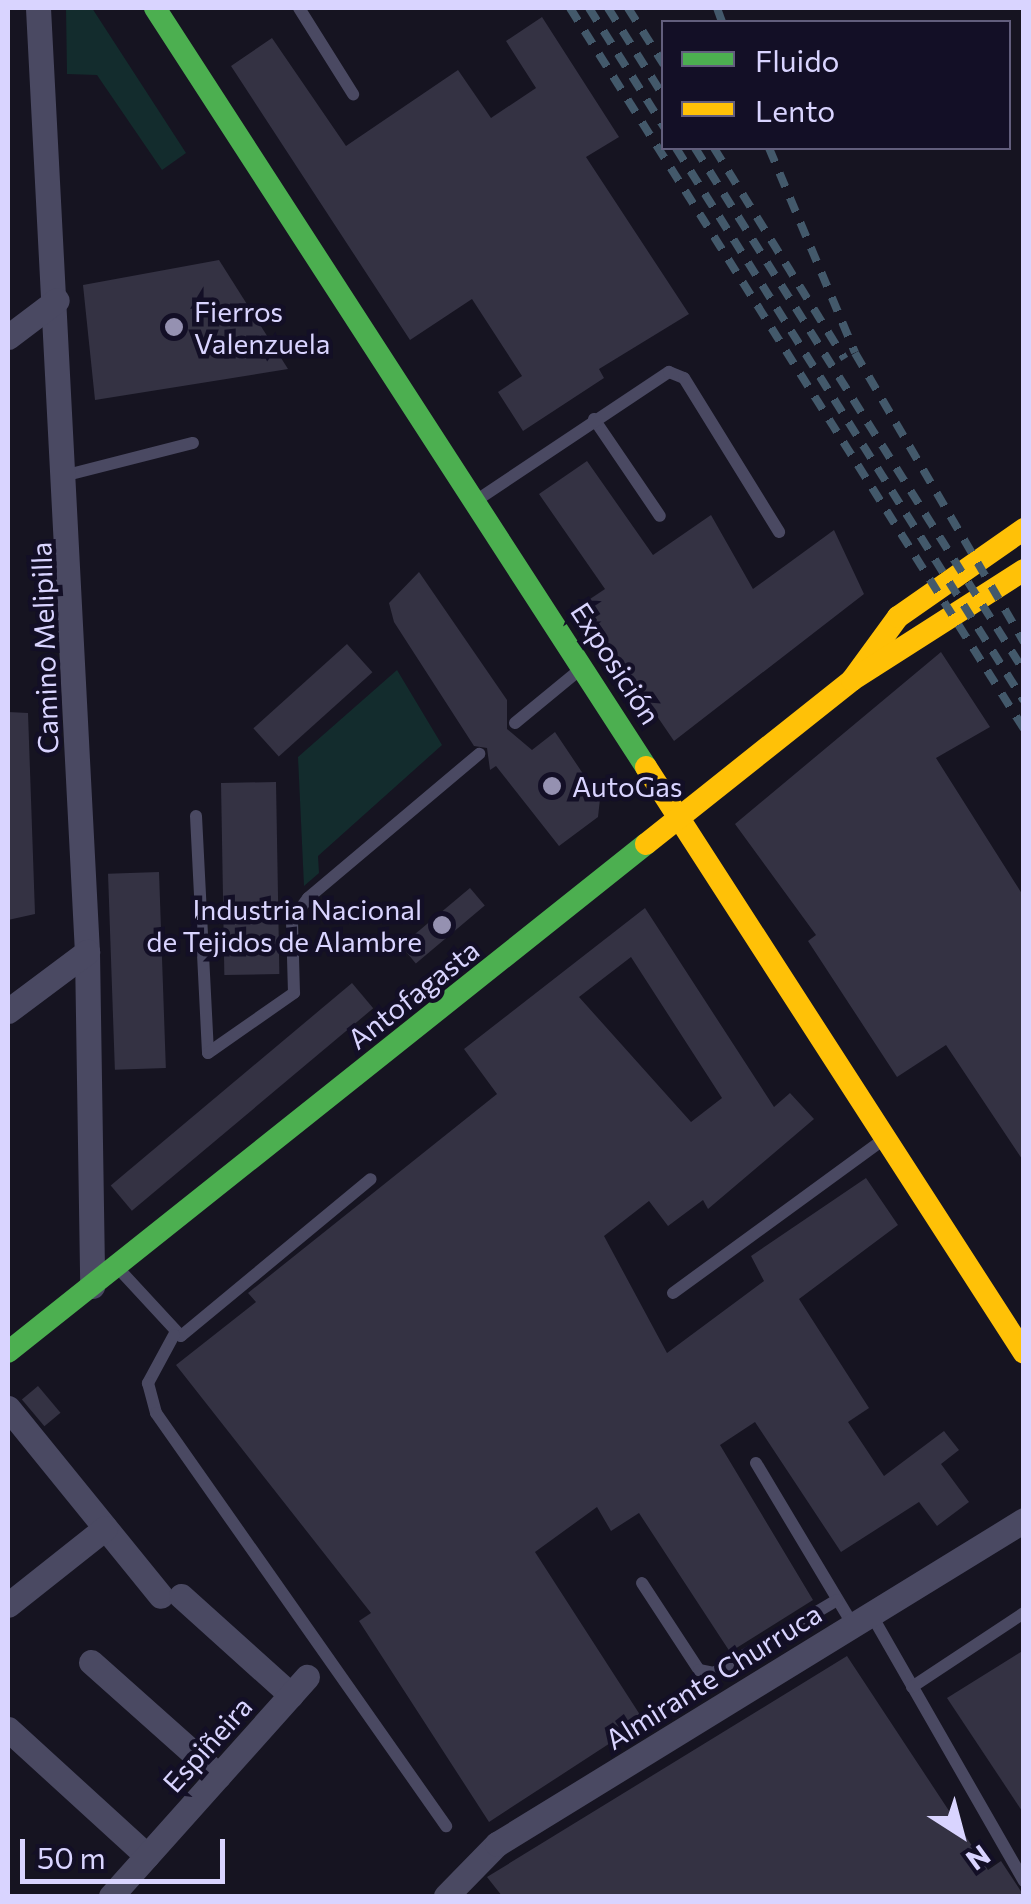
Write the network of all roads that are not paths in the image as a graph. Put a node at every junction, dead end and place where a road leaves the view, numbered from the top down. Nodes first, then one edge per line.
1 (38, 8) edge
2 (155, 8) edge
3 (299, 8) edge
4 (353, 94) dead end
5 (57, 300) junction
6 (8, 337) edge
7 (594, 419) junction
8 (193, 444) dead end
9 (67, 475) junction
10 (476, 502) junction
11 (660, 516) dead end
12 (1024, 529) edge
13 (780, 532) dead end
14 (1024, 570) edge
15 (583, 668) junction
16 (852, 680) junction
17 (516, 724) dead end
18 (479, 754) dead end
19 (196, 816) dead end
20 (683, 821) junction
21 (87, 952) junction
22 (8, 1011) edge
23 (886, 1138) junction
24 (371, 1179) dead end
25 (116, 1265) junction
26 (92, 1286) junction
27 (674, 1292) dead end
28 (174, 1336) junction
29 (8, 1352) edge
30 (1024, 1353) edge
31 (8, 1408) edge
32 (756, 1464) dead end
33 (1024, 1520) edge
34 (105, 1528) junction
35 (642, 1583) dead end
36 (837, 1600) junction
37 (8, 1604) edge
38 (1024, 1613) edge
39 (862, 1620) junction
40 (91, 1662) dead end
41 (912, 1687) junction
42 (8, 1728) edge
43 (219, 1776) junction
44 (446, 1826) dead end
45 (147, 1856) junction
46 (1024, 1882) edge
47 (111, 1896) edge
48 (446, 1896) edge

1 - 5 street, Camino Melipilla
2 - 10 main road, Exposición
3 - 4 lane
5 - 6 street
5 - 9 street, Camino Melipilla
7 - 10 lane
7 - 11 lane
7 - 13 lane
8 - 9 lane
9 - 21 street, Camino Melipilla
10 - 15 main road, Exposición
12 - 16 main road, Antofagasta
14 - 16 main road, Antofagasta
15 - 17 lane
15 - 20 main road, Exposición
16 - 20 main road, Antofagasta
18 - 19 lane
20 - 23 main road, Exposición
20 - 25 main road, Antofagasta
21 - 22 street
21 - 26 street, Camino Melipilla
23 - 27 lane
23 - 30 main road, Exposición
24 - 28 lane
25 - 26 main road, Antofagasta
25 - 28 lane
26 - 29 main road, Antofagasta
28 - 44 lane
31 - 34 street
32 - 36 lane
33 - 39 street, Almirante Churruca
34 - 37 street
34 - 43 street, Espiñeira
35 - 36 lane
36 - 39 lane
38 - 41 lane
39 - 41 lane
39 - 48 street, Almirante Churruca
40 - 43 street
41 - 46 lane
42 - 45 street
43 - 45 street, Espiñeira
45 - 47 street, Espiñeira

